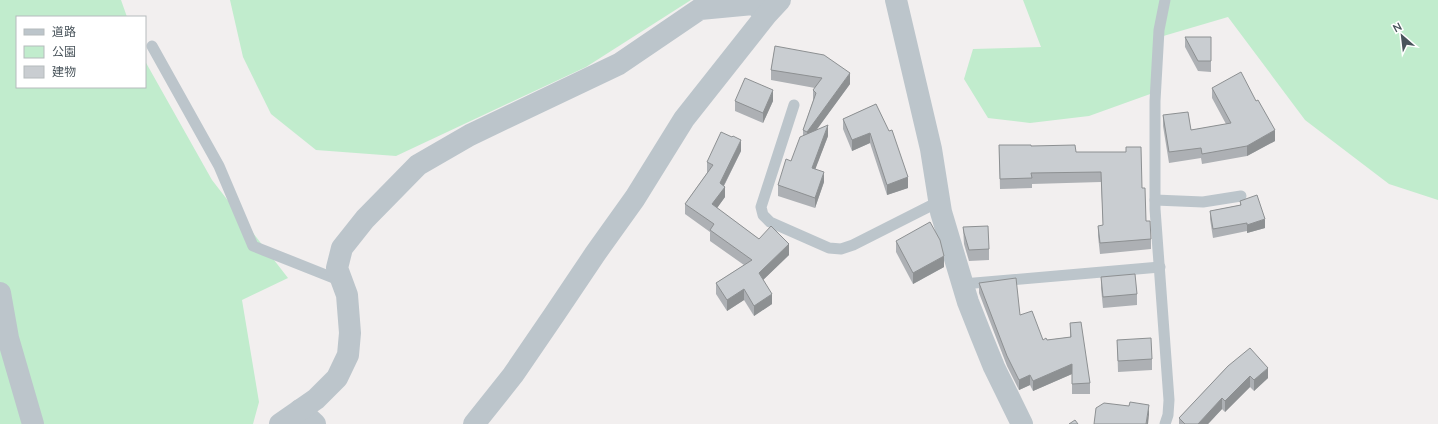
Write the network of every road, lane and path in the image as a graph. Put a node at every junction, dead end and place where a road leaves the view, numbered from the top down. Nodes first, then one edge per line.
1 (896, 0) edge
2 (1165, 0) edge
3 (774, 6) edge
4 (152, 46) dead end
5 (794, 105) dead end
6 (1241, 196) dead end
7 (1155, 200) junction
8 (940, 201) junction
9 (1160, 268) junction
10 (342, 281) junction
11 (963, 284) junction
12 (0, 293) edge
13 (308, 417) edge
14 (34, 424) edge
15 (280, 424) edge
16 (474, 424) edge
17 (1022, 424) edge
18 (1165, 424) edge

1 - 8 street
2 - 7 lane
3 - 10 street
3 - 16 street
4 - 10 lane
5 - 8 lane
6 - 7 lane
7 - 9 lane
8 - 11 street
9 - 11 lane
9 - 18 lane
10 - 13 street
11 - 17 street
12 - 14 street
13 - 15 street

